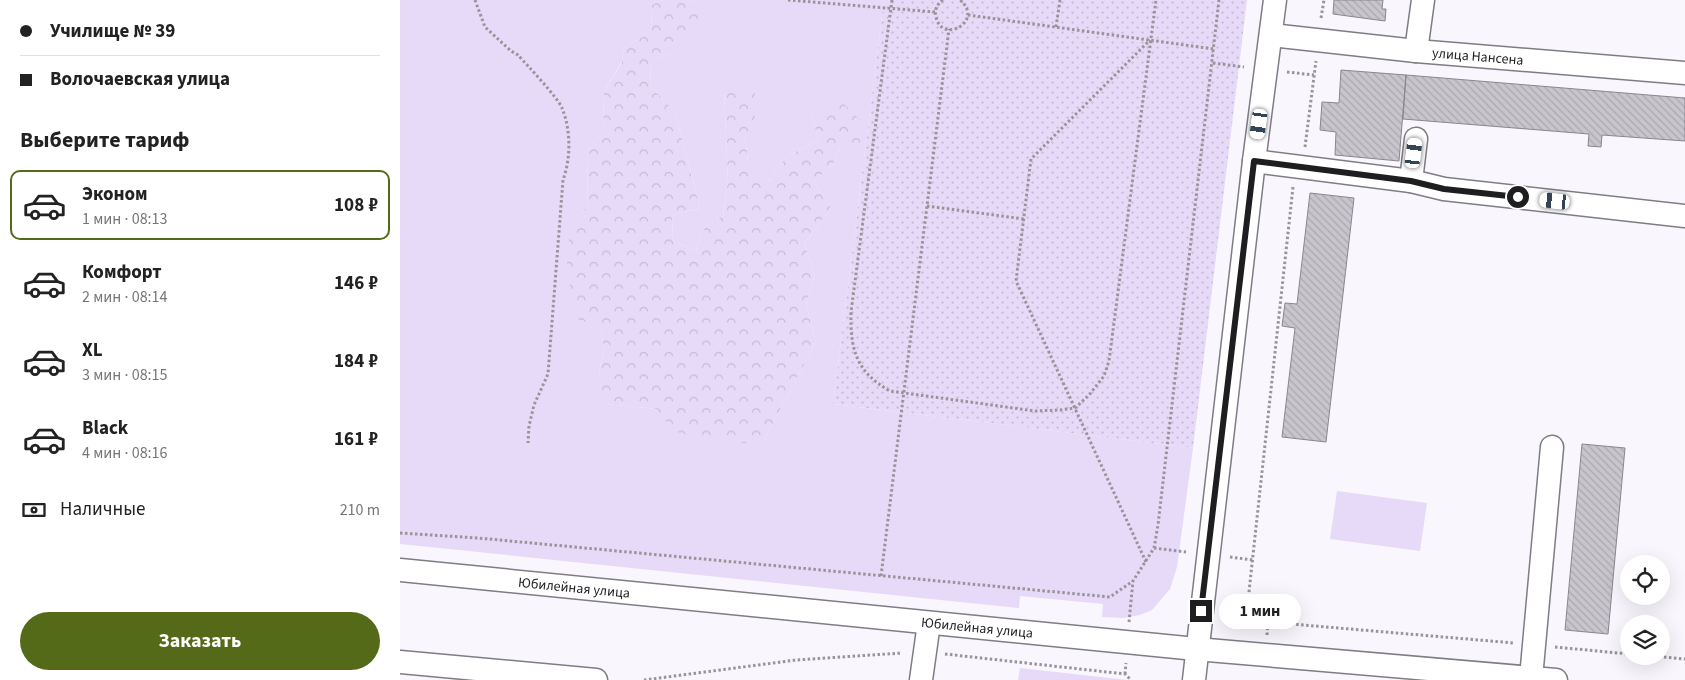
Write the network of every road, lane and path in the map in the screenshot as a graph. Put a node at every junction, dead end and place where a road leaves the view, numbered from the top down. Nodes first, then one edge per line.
1 (475, 0) edge
2 (788, 0) edge
3 (892, 0) edge
4 (943, 0) edge
5 (961, 0) edge
6 (1060, 0) edge
7 (1156, 0) edge
8 (1219, 0) edge
9 (1275, 0) edge
10 (1324, 0) edge
11 (1423, 0) edge
12 (891, 8) junction
13 (935, 12) junction
14 (968, 15) junction
15 (1056, 27) junction
16 (949, 29) junction
17 (1271, 35) junction
18 (1150, 40) junction
19 (1318, 40) junction
20 (1214, 49) junction
21 (1416, 50) junction
22 (1685, 74) edge
23 (1416, 139) dead end
24 (1254, 161) junction
25 (1299, 167) junction
26 (1411, 181) junction
27 (926, 206) junction
28 (1685, 216) edge
29 (1024, 220) junction
30 (903, 394) junction
31 (1075, 408) junction
32 (528, 443) dead end
33 (1552, 446) dead end
34 (400, 533) edge
35 (1146, 562) junction
36 (400, 570) edge
37 (881, 576) junction
38 (1133, 581) junction
39 (929, 623) junction
40 (1127, 642) junction
41 (1534, 645) junction
42 (1196, 649) junction
43 (924, 652) junction
44 (1620, 653) edge
45 (1670, 658) edge
46 (1685, 659) edge
47 (400, 662) edge
48 (1125, 674) junction
49 (1447, 675) edge
50 (1531, 678) junction
51 (596, 680) edge
52 (644, 680) edge
53 (921, 680) edge
54 (1131, 680) edge
55 (1194, 680) edge
56 (1556, 680) edge

1 - 32 path
2 - 12 path
3 - 12 path
4 - 13 path
5 - 14 path
6 - 15 path
7 - 18 path
8 - 20 path
9 - 17 street
10 - 19 path
11 - 21 street
12 - 13 path
12 - 30 path
13 - 16 path
14 - 15 path
14 - 16 path
15 - 18 path
16 - 27 path
17 - 19 street, улица Нансена
17 - 24 street
18 - 20 path
18 - 29 path
18 - 31 path
19 - 21 street, улица Нансена
19 - 25 path
20 - 35 path
21 - 22 street, улица Нансена
23 - 26 street
24 - 25 street
24 - 42 street
25 - 26 street
25 - 41 path
26 - 28 street
27 - 29 path
27 - 30 path
29 - 31 path
30 - 31 path
30 - 37 path
31 - 35 path
33 - 41 street
34 - 37 path
35 - 38 path
36 - 39 street, Юбилейная улица
37 - 38 path
38 - 40 path
39 - 40 street, Юбилейная улица
39 - 43 street
40 - 42 street, Юбилейная улица
40 - 48 path
41 - 44 path
41 - 50 street
42 - 49 street, Юбилейная улица
42 - 55 street
43 - 48 path
43 - 52 path
43 - 53 street
45 - 46 path
47 - 51 street
48 - 54 path
49 - 50 street, Юбилейная улица
50 - 56 street, Юбилейная улица

